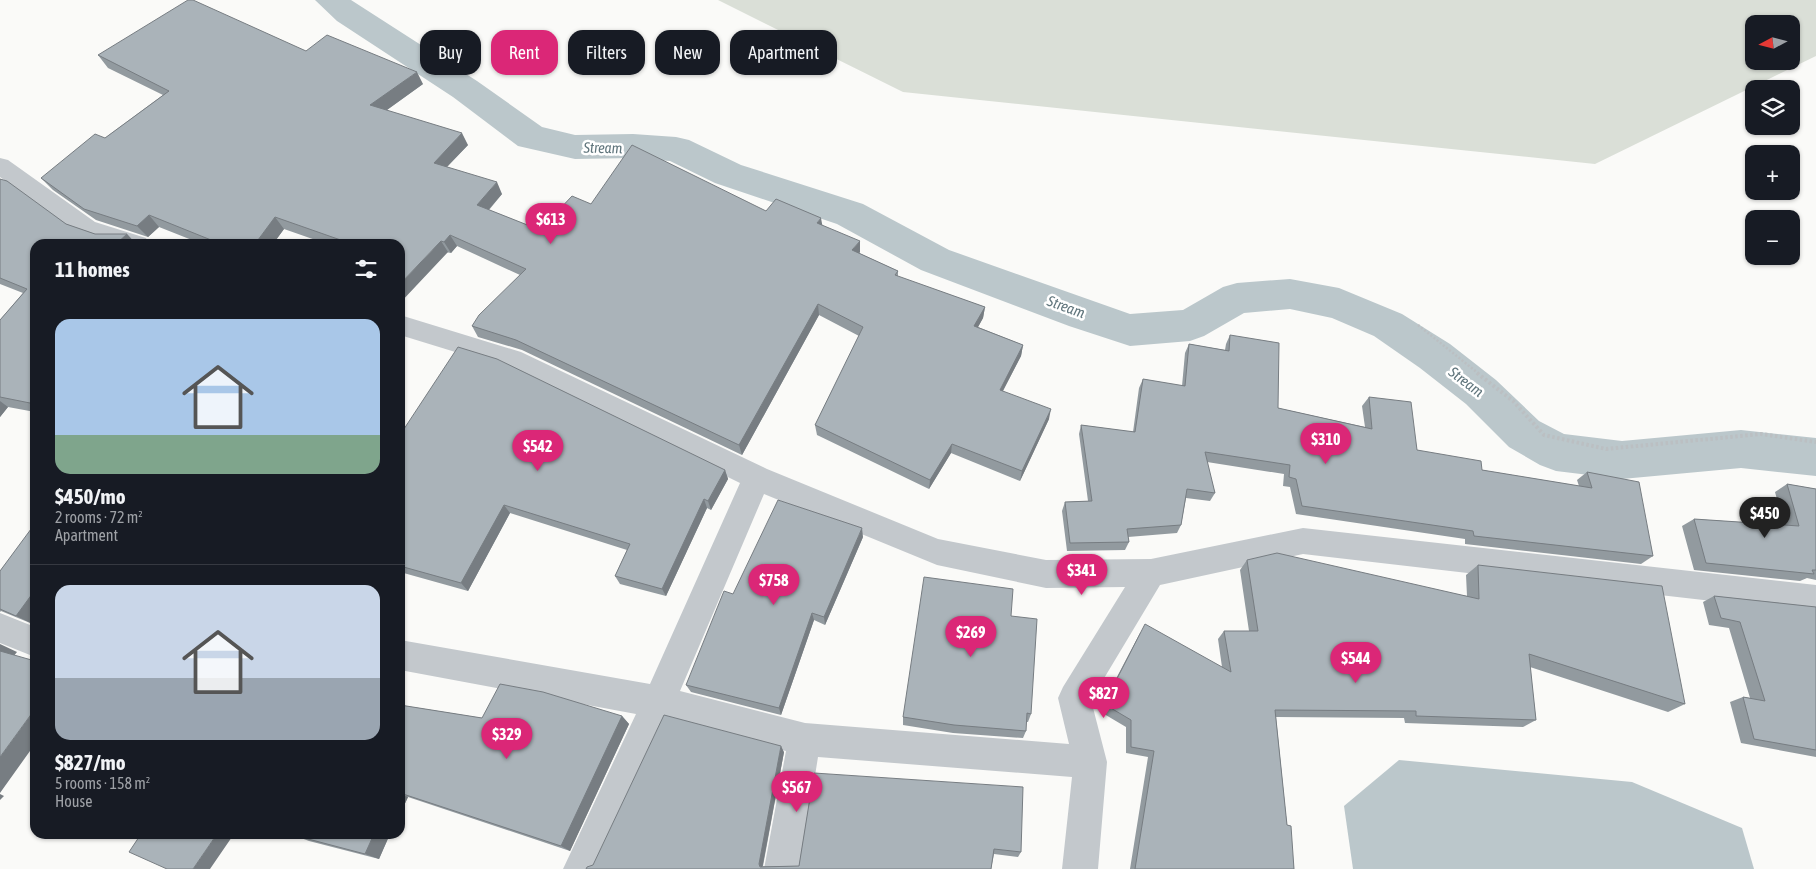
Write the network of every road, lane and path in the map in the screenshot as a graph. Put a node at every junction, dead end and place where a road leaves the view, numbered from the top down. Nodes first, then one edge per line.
1 (0, 166) edge
2 (121, 239) edge
3 (1418, 325) dead end
4 (405, 327) edge
5 (1816, 442) edge
6 (757, 478) junction
7 (1151, 573) junction
8 (1816, 598) edge
9 (0, 628) edge
10 (30, 640) edge
11 (405, 656) edge
12 (659, 702) junction
13 (805, 739) junction
14 (1090, 762) junction
15 (581, 869) edge
16 (782, 869) edge
17 (1080, 869) edge

1 - 2 street
3 - 5 path
4 - 6 street
6 - 7 street
6 - 12 street
7 - 8 street
7 - 14 street
9 - 10 street
11 - 12 street
12 - 13 street
12 - 15 street
13 - 14 street
13 - 16 street
14 - 17 street

